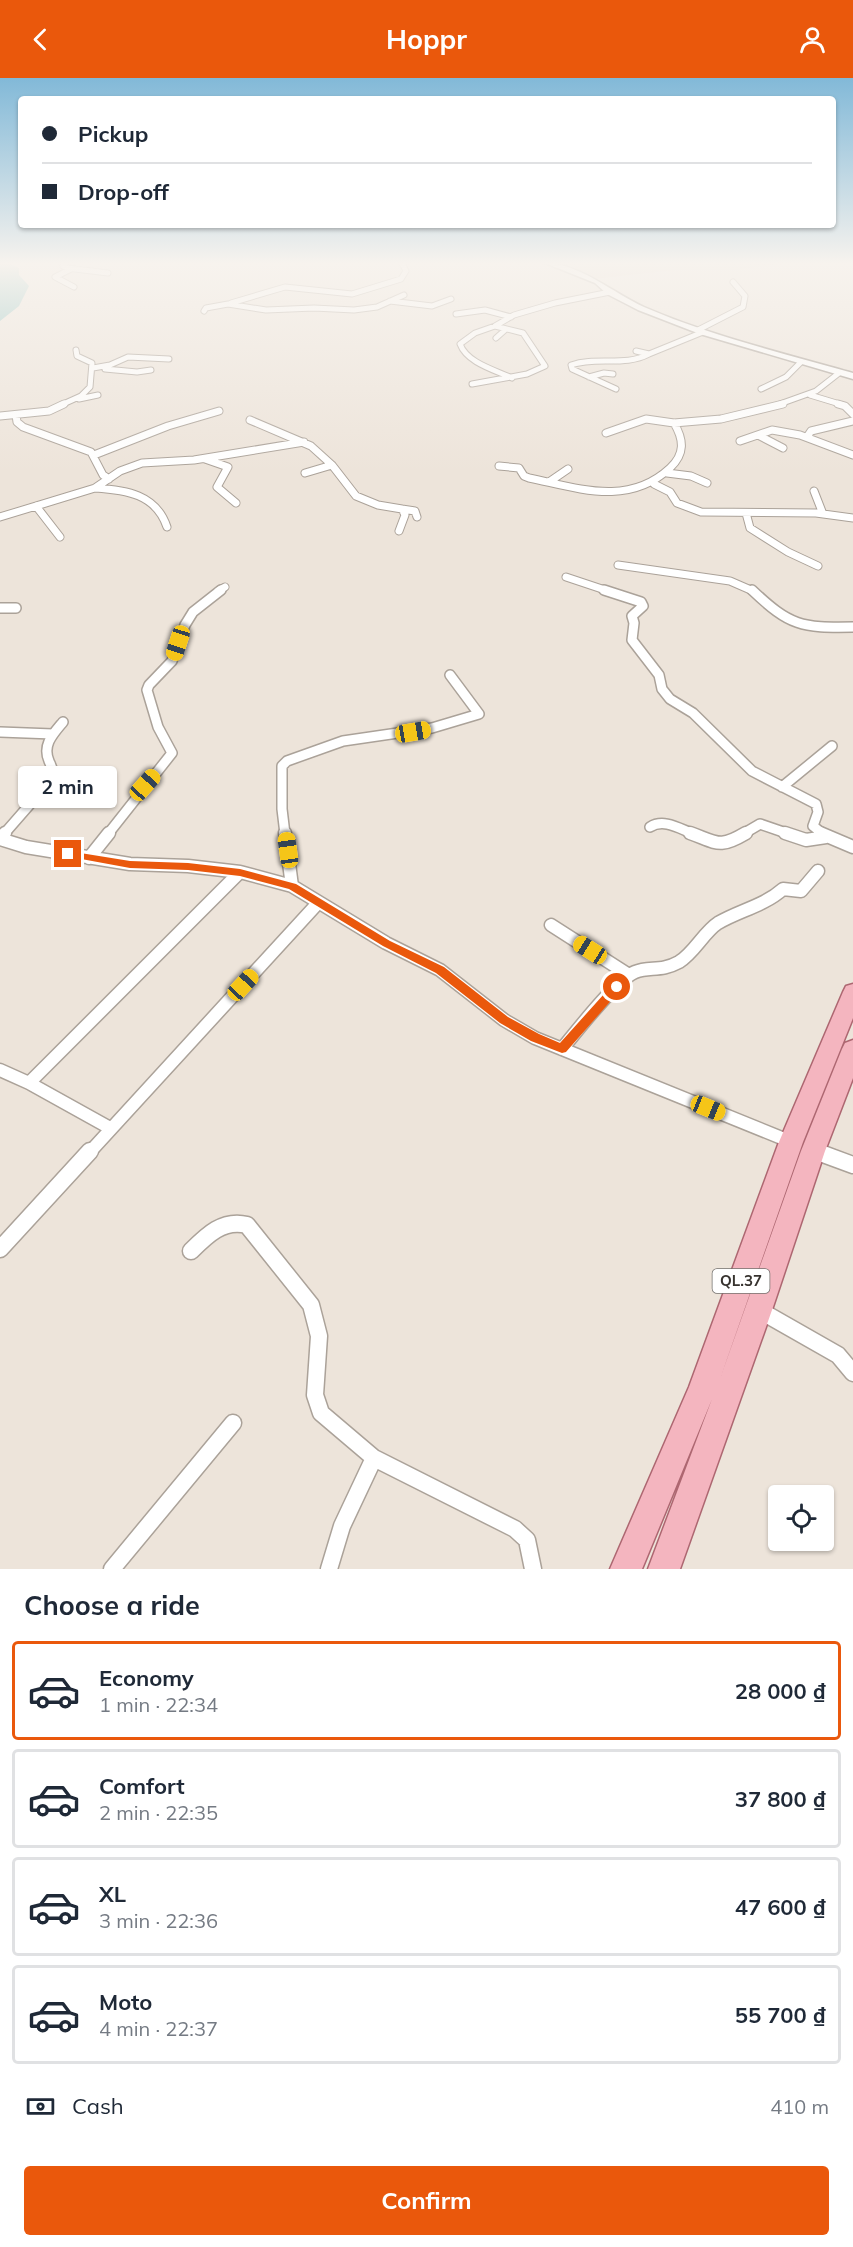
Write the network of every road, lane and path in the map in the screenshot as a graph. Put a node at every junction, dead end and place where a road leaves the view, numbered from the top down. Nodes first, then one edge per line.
1 (476, 333) edge
2 (502, 333) edge
3 (520, 333) edge
4 (696, 333) edge
5 (705, 333) edge
6 (496, 338) dead end
7 (76, 350) dead end
8 (636, 351) dead end
9 (649, 354) junction
10 (169, 359) dead end
11 (801, 362) junction
12 (93, 369) junction
13 (151, 370) dead end
14 (839, 373) junction
15 (613, 374) dead end
16 (853, 376) edge
17 (589, 377) junction
18 (512, 378) junction
19 (472, 384) dead end
20 (616, 389) dead end
21 (761, 389) dead end
22 (98, 395) dead end
23 (810, 395) junction
24 (64, 403) junction
25 (219, 411) dead end
26 (853, 414) edge
27 (16, 415) junction
28 (0, 416) edge
29 (250, 420) dead end
30 (853, 421) edge
31 (674, 423) junction
32 (606, 433) dead end
33 (758, 435) junction
34 (807, 437) junction
35 (740, 441) dead end
36 (304, 442) junction
37 (783, 448) dead end
38 (94, 455) junction
39 (853, 455) edge
40 (202, 458) junction
41 (332, 465) junction
42 (499, 466) dead end
43 (568, 469) dead end
44 (305, 473) dead end
45 (667, 473) junction
46 (109, 479) junction
47 (549, 482) junction
48 (707, 483) dead end
49 (654, 484) junction
50 (95, 488) junction
51 (814, 491) dead end
52 (236, 503) dead end
53 (36, 506) junction
54 (402, 509) junction
55 (746, 513) junction
56 (824, 514) junction
57 (0, 517) edge
58 (417, 517) dead end
59 (853, 518) edge
60 (167, 526) dead end
61 (399, 531) dead end
62 (60, 537) dead end
63 (618, 565) dead end
64 (818, 566) dead end
65 (566, 577) dead end
66 (225, 587) dead end
67 (0, 608) edge
68 (16, 608) dead end
69 (853, 627) edge
70 (450, 675) dead end
71 (63, 722) dead end
72 (0, 732) edge
73 (53, 734) junction
74 (832, 746) dead end
75 (782, 787) junction
76 (650, 828) dead end
77 (826, 837) junction
78 (0, 839) edge
79 (853, 846) edge
80 (89, 858) junction
81 (818, 871) dead end
82 (240, 872) junction
83 (292, 886) junction
84 (318, 903) junction
85 (551, 925) dead end
86 (629, 975) junction
87 (853, 992) edge
88 (562, 1048) junction
89 (853, 1049) edge
90 (0, 1070) edge
91 (28, 1083) junction
92 (110, 1128) junction
93 (802, 1146) junction
94 (853, 1165) edge
95 (0, 1249) edge
96 (191, 1251) dead end
97 (759, 1310) junction
98 (853, 1373) edge
99 (233, 1423) dead end
100 (374, 1458) junction
101 (112, 1569) edge
102 (329, 1569) edge
103 (533, 1569) edge
104 (626, 1569) edge
105 (664, 1569) edge

1 - 18 street
2 - 6 street
3 - 18 street
4 - 9 street
5 - 11 main road
7 - 12 street
8 - 9 street
9 - 17 street
10 - 12 street
11 - 14 main road
11 - 21 street
12 - 13 street
12 - 24 street
14 - 16 main road
14 - 23 street
15 - 17 street
17 - 20 street
18 - 19 street
22 - 24 street
23 - 26 street
23 - 31 street
24 - 27 street
25 - 38 street
27 - 28 street
27 - 38 street
29 - 36 street
30 - 34 street
31 - 32 street
31 - 45 street
33 - 34 street
33 - 35 street
33 - 37 street
34 - 39 street
36 - 40 street
36 - 41 street
38 - 46 street
40 - 46 street
40 - 52 street
41 - 44 street
41 - 54 street
42 - 47 street
43 - 47 street
45 - 48 street
45 - 49 street
46 - 50 street
47 - 49 street
49 - 55 street
50 - 53 street
50 - 60 street
51 - 56 street
53 - 57 street
53 - 62 street
54 - 58 street
54 - 61 street
55 - 56 street
55 - 64 street
56 - 59 street
63 - 69 street
65 - 75 street
66 - 80 street
67 - 68 street
70 - 83 street
71 - 73 street
72 - 73 street
73 - 78 street
74 - 75 street
75 - 77 street
76 - 77 street
77 - 79 street
78 - 80 street
80 - 82 street
81 - 86 street
82 - 83 street
82 - 91 street
83 - 84 street
84 - 88 street
84 - 92 street
85 - 86 street
86 - 88 street
87 - 93 main road, QL.37
88 - 93 street
89 - 93 main road, QL.37
90 - 91 street
91 - 92 street
92 - 95 street
93 - 94 street
93 - 97 main road, QL.37
93 - 104 main road, QL.37
96 - 100 street
97 - 98 street
97 - 105 main road, QL.37
99 - 101 street
100 - 102 street
100 - 103 street

